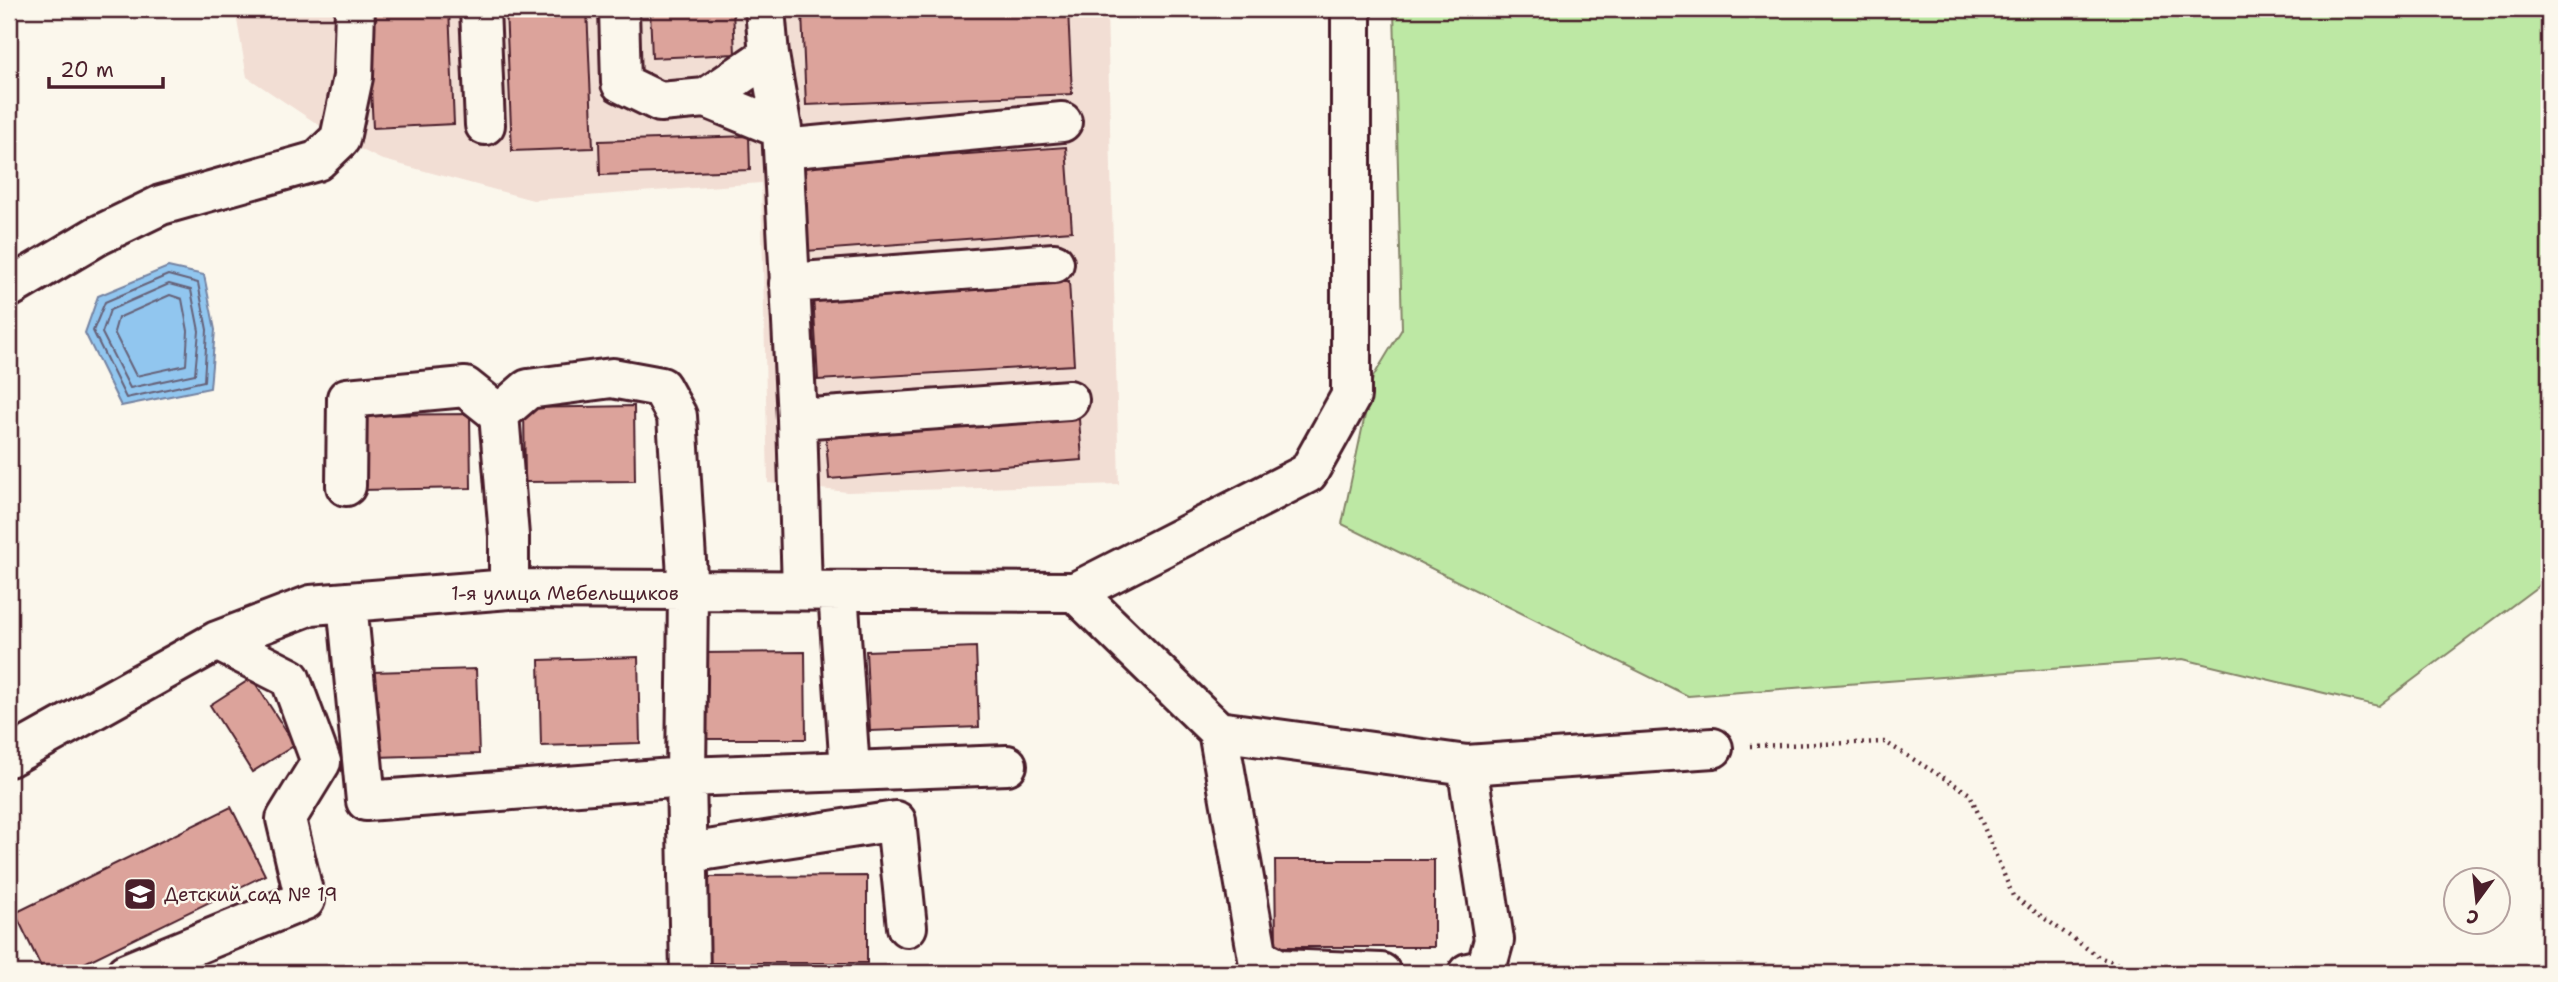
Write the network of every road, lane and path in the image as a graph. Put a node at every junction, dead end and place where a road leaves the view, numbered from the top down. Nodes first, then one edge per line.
1 (355, 9) edge
2 (480, 9) edge
3 (619, 9) edge
4 (765, 9) edge
5 (1351, 9) edge
6 (769, 55) junction
7 (706, 98) junction
8 (1062, 122) dead end
9 (485, 125) dead end
10 (782, 139) junction
11 (1054, 263) dead end
12 (789, 283) junction
13 (9, 288) edge
14 (1069, 400) dead end
15 (499, 414) junction
16 (797, 419) junction
17 (346, 486) dead end
18 (509, 589) junction
19 (820, 590) junction
20 (688, 592) junction
21 (1074, 592) junction
22 (346, 602) junction
23 (216, 641) junction
24 (1218, 731) junction
25 (1713, 748) joint
26 (9, 757) edge
27 (1007, 765) dead end
28 (1467, 765) junction
29 (850, 771) junction
30 (686, 777) junction
31 (688, 853) junction
32 (907, 927) dead end
33 (127, 973) edge
34 (690, 973) edge
35 (1381, 973) edge
36 (1468, 973) edge
37 (2141, 973) edge

1 - 13 street
2 - 9 street
3 - 7 street
4 - 6 street
5 - 21 street
6 - 7 street
6 - 10 street
7 - 10 street
8 - 10 street
10 - 12 street
11 - 12 street
12 - 16 street
14 - 16 street
15 - 17 street
15 - 18 street
15 - 20 street
16 - 19 street
18 - 20 street, 1-я улица Мебельщиков
18 - 22 street, 1-я улица Мебельщиков
19 - 20 street, 1-я улица Мебельщиков
19 - 21 street, 1-я улица Мебельщиков
19 - 29 street
20 - 30 street
21 - 24 street
22 - 23 street, 1-я улица Мебельщиков
22 - 30 street
23 - 26 street, 1-я улица Мебельщиков
23 - 33 street
24 - 28 street
24 - 35 street
25 - 28 street
25 - 37 path
27 - 29 street
28 - 36 street
29 - 30 street
30 - 31 street
31 - 32 street
31 - 34 street

